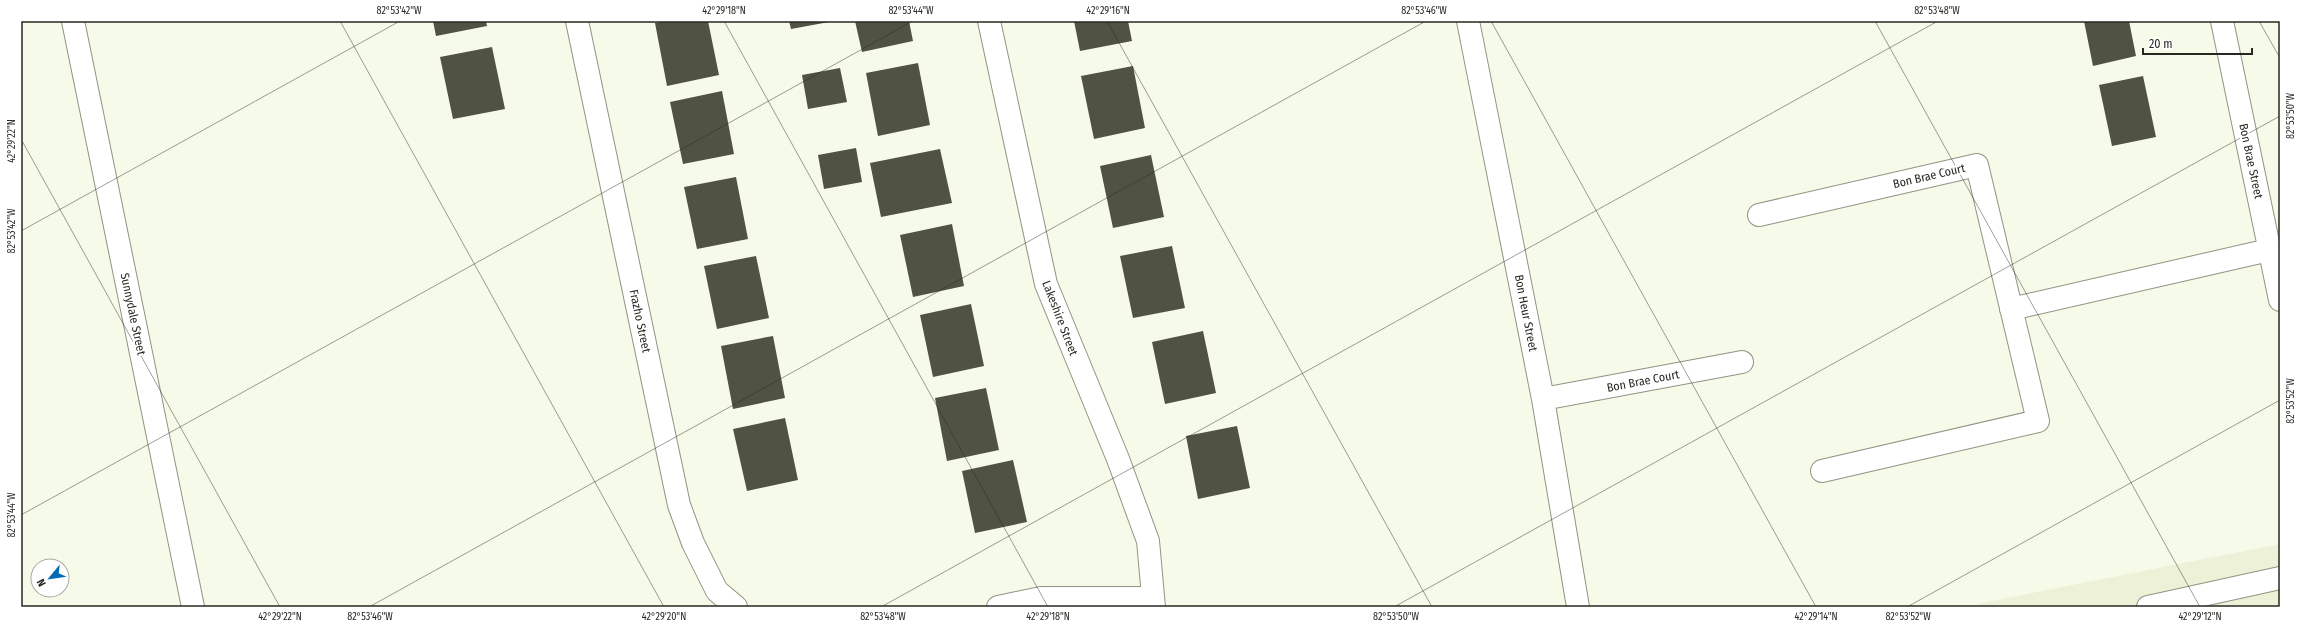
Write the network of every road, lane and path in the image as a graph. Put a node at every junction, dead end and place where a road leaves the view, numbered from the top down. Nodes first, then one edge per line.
1 (73, 21) edge
2 (577, 21) edge
3 (990, 21) edge
4 (1468, 21) edge
5 (2222, 21) edge
6 (1759, 215) dead end
7 (2269, 250) junction
8 (2280, 300) edge
9 (2011, 309) junction
10 (1742, 362) dead end
11 (1543, 399) junction
12 (1822, 470) dead end
13 (2280, 578) edge
14 (1153, 602) edge
15 (194, 607) edge
16 (736, 607) edge
17 (998, 607) edge
18 (1578, 607) edge
19 (2148, 607) edge

1 - 15 street, Sunnydale Street
2 - 16 street, Frazho Street
3 - 14 street, Lakeshire Street
4 - 11 street, Bon Heur Street
5 - 7 street, Bon Brae Street
6 - 9 street, Bon Brae Court
7 - 8 street, Bon Brae Street
7 - 9 street
9 - 12 street, Bon Brae Court
10 - 11 street, Bon Brae Court
11 - 18 street, Bon Heur Street
13 - 19 street
14 - 17 street

